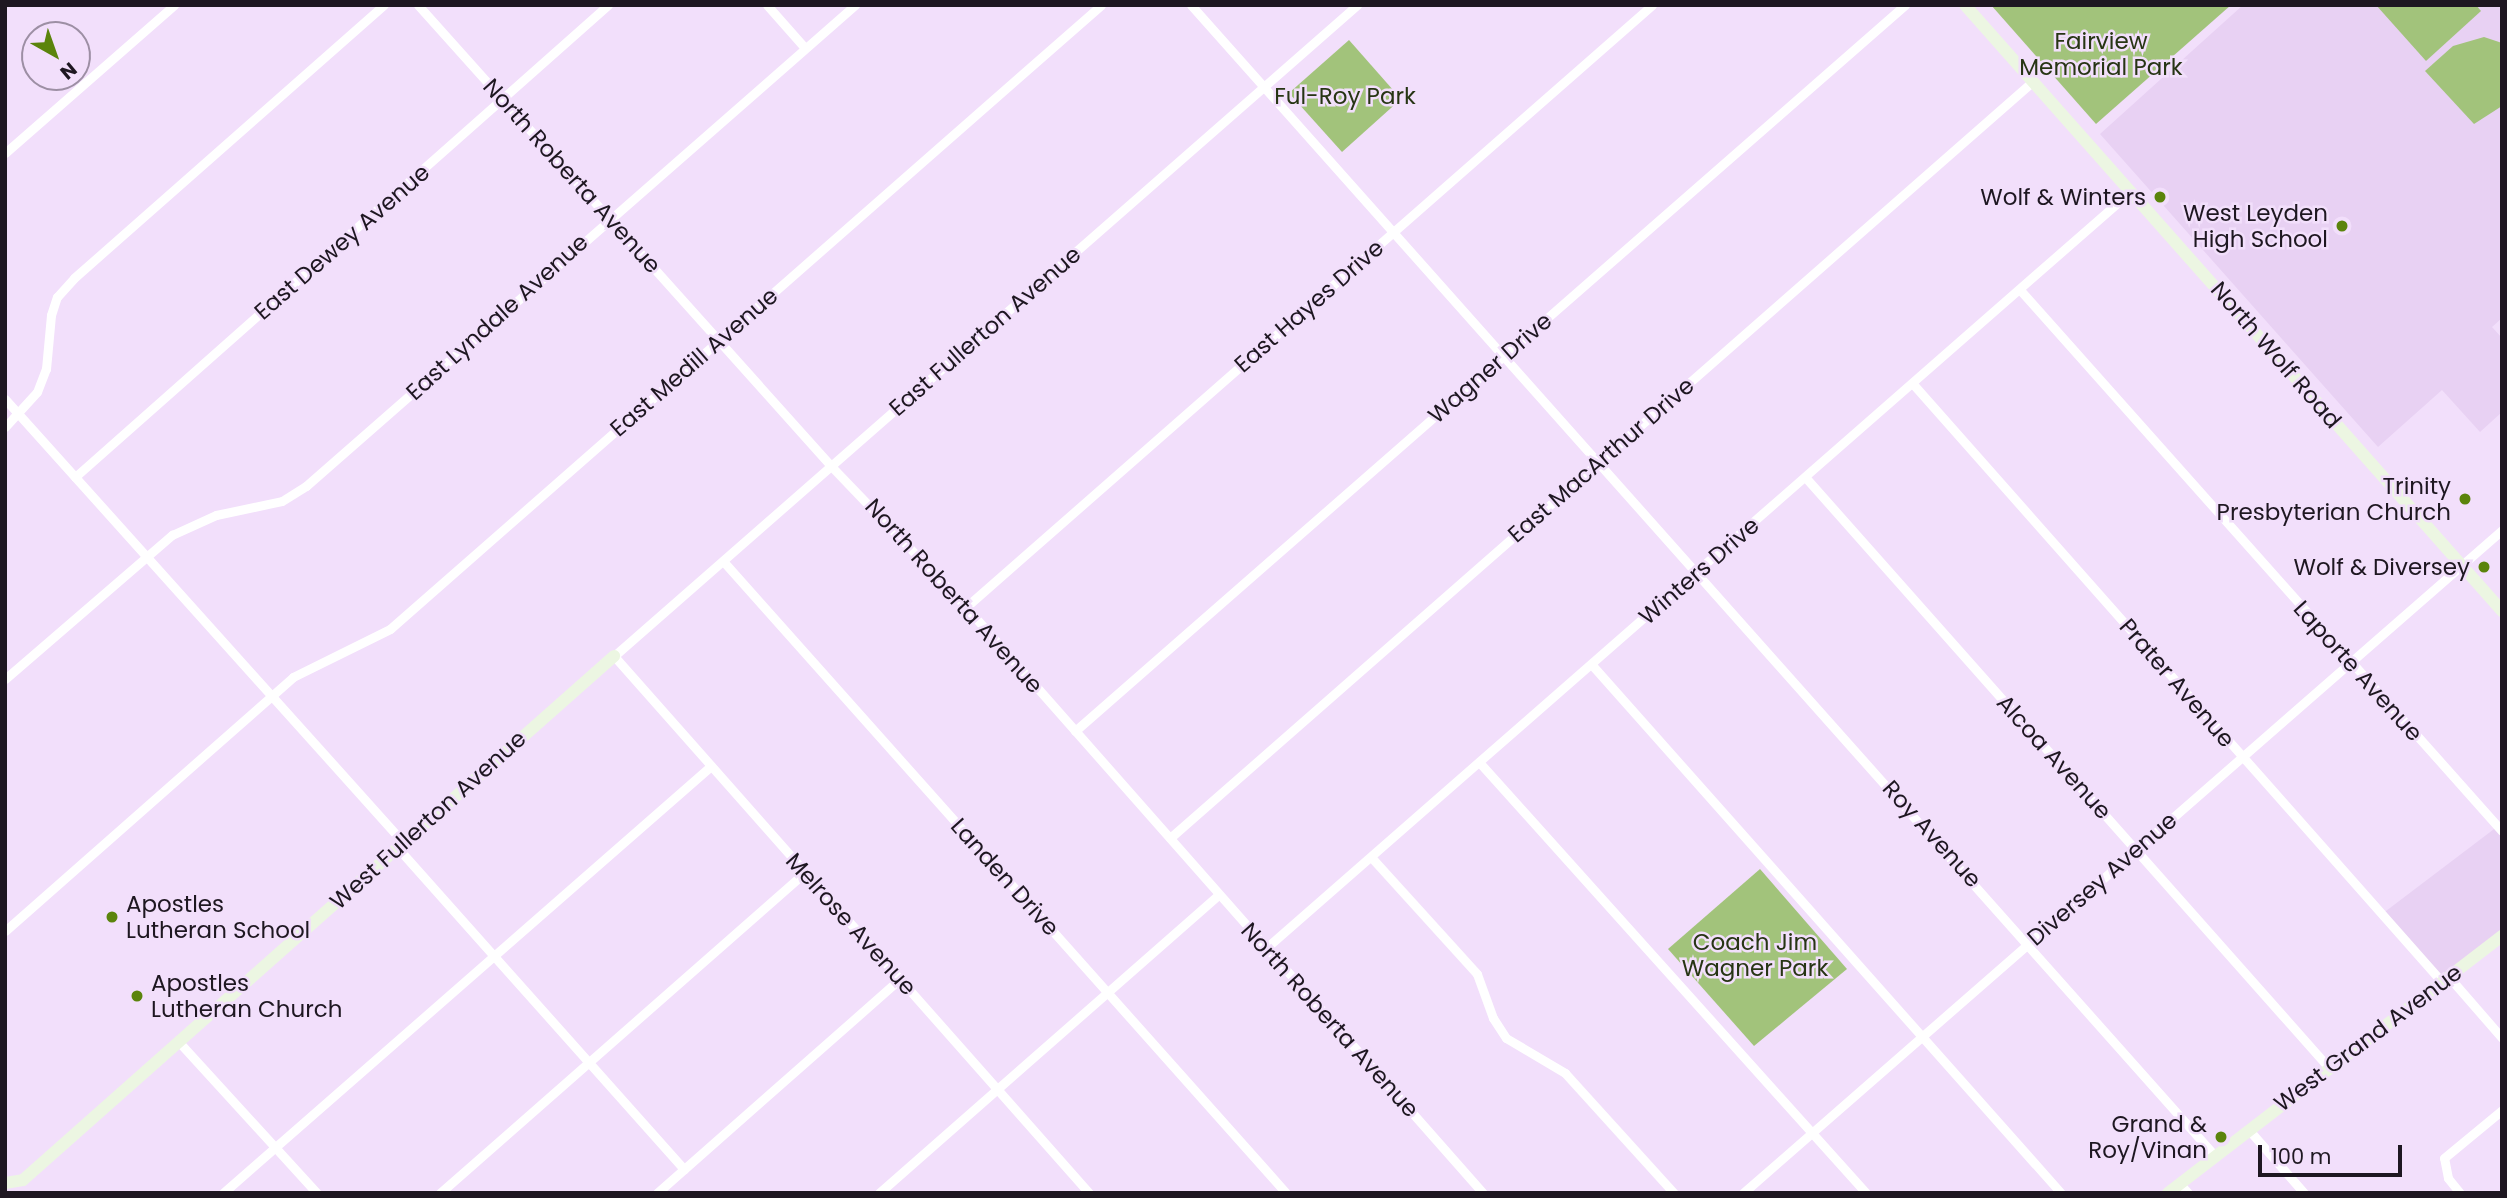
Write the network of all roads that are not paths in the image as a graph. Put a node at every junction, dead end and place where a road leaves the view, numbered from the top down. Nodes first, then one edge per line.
1 (174, 5) edge
2 (384, 5) edge
3 (418, 5) edge
4 (608, 5) edge
5 (767, 5) edge
6 (855, 5) edge
7 (1101, 5) edge
8 (1191, 5) edge
9 (1357, 5) edge
10 (1652, 5) edge
11 (1905, 5) edge
12 (1965, 5) edge
13 (805, 48) junction
14 (2032, 82) junction
15 (1263, 87) junction
16 (503, 101) junction
17 (5, 153) edge
18 (2131, 191) junction
19 (610, 216) junction
20 (1394, 231) junction
21 (2021, 291) junction
22 (719, 340) junction
23 (1503, 356) junction
24 (1913, 384) junction
25 (5, 398) edge
26 (19, 414) junction
27 (5, 427) edge
28 (1598, 463) junction
29 (831, 466) junction
30 (75, 477) junction
31 (1806, 478) junction
32 (2502, 530) edge
33 (146, 555) junction
34 (723, 561) junction
35 (2461, 565) junction
36 (1697, 572) junction
37 (966, 607) junction
38 (2502, 611) edge
39 (614, 656) junction
40 (2350, 662) junction
41 (1592, 665) junction
42 (5, 679) edge
43 (272, 696) junction
44 (1075, 731) junction
45 (2242, 757) junction
46 (1479, 762) junction
47 (711, 766) junction
48 (2502, 831) edge
49 (1170, 838) junction
50 (399, 844) junction
51 (2136, 849) junction
52 (1371, 857) junction
53 (805, 872) junction
54 (1218, 894) junction
55 (5, 931) edge
56 (2502, 936) edge
57 (2029, 943) junction
58 (1266, 948) junction
59 (495, 956) junction
60 (900, 979) junction
61 (2445, 979) junction
62 (1107, 992) junction
63 (1920, 1038) junction
64 (2502, 1038) edge
65 (178, 1041) junction
66 (590, 1063) junction
67 (2329, 1068) junction
68 (998, 1090) junction
69 (2502, 1110) edge
70 (2249, 1130) junction
71 (1813, 1132) junction
72 (275, 1146) junction
73 (2216, 1156) junction
74 (684, 1169) junction
75 (23, 1180) junction
76 (5, 1183) edge
77 (2184, 1188) edge
78 (19, 1193) edge
79 (223, 1193) edge
80 (317, 1193) edge
81 (440, 1193) edge
82 (657, 1193) edge
83 (879, 1193) edge
84 (1089, 1193) edge
85 (1286, 1193) edge
86 (1483, 1193) edge
87 (1674, 1193) edge
88 (1743, 1193) edge
89 (1866, 1193) edge
90 (2061, 1193) edge
91 (2168, 1193) edge
92 (2304, 1193) edge
93 (2460, 1193) edge

1 - 17 street
2 - 26 street
3 - 16 street, North Roberta Avenue
4 - 16 street, East Dewey Avenue
5 - 13 street
6 - 13 street, East Lyndale Avenue
7 - 22 street, East Medill Avenue
8 - 15 street, Roy Avenue
9 - 15 street, East Fullerton Avenue
10 - 20 street, East Hayes Drive
11 - 23 street, Wagner Drive
12 - 14 main road, North Wolf Road
13 - 19 street, East Lyndale Avenue
14 - 18 main road, North Wolf Road
14 - 28 street, East MacArthur Drive
15 - 20 street, Roy Avenue
15 - 29 street, East Fullerton Avenue
16 - 19 street, North Roberta Avenue
16 - 30 street, East Dewey Avenue
18 - 21 street, Winters Drive
18 - 35 main road, North Wolf Road
19 - 22 street, North Roberta Avenue
19 - 33 street, East Lyndale Avenue
20 - 23 street, Roy Avenue
20 - 37 street, East Hayes Drive
21 - 24 street, Winters Drive
21 - 40 street, Laporte Avenue
22 - 29 street, North Roberta Avenue
22 - 43 street, East Medill Avenue
23 - 28 street, Roy Avenue
23 - 44 street, Wagner Drive
24 - 31 street, Winters Drive
24 - 45 street, Prater Avenue
25 - 26 street
26 - 27 street
26 - 30 street
28 - 36 street, Roy Avenue
28 - 49 street, East MacArthur Drive
29 - 34 street, East Fullerton Avenue
29 - 37 street, North Roberta Avenue
30 - 33 street
31 - 36 street, Winters Drive
31 - 51 street, Alcoa Avenue
32 - 35 street, Diversey Avenue
33 - 42 street, East Lyndale Avenue
33 - 43 street
34 - 39 street, East Fullerton Avenue
34 - 62 street, Landen Drive
35 - 38 main road, North Wolf Road
35 - 40 street, Diversey Avenue
36 - 41 street, Winters Drive
36 - 57 street, Roy Avenue
37 - 44 street, North Roberta Avenue
39 - 47 street, Melrose Avenue
39 - 50 main road, West Fullerton Avenue
40 - 45 street, Diversey Avenue
40 - 48 street, Laporte Avenue
41 - 46 street, Winters Drive
41 - 63 street
43 - 50 street
43 - 55 street, East Medill Avenue
44 - 49 street, North Roberta Avenue
45 - 51 street, Diversey Avenue
45 - 61 street, Prater Avenue
46 - 52 street, Winters Drive
46 - 71 street
47 - 53 street, Melrose Avenue
47 - 59 street
49 - 54 street, North Roberta Avenue
50 - 59 street
50 - 65 main road, West Fullerton Avenue
51 - 57 street, Diversey Avenue
51 - 67 street, Alcoa Avenue
52 - 58 street, Winters Drive
52 - 87 street
53 - 60 street, Melrose Avenue
53 - 66 street
54 - 58 street, North Roberta Avenue
54 - 62 street
56 - 61 main road, West Grand Avenue
57 - 63 street, Diversey Avenue
57 - 73 street, Roy Avenue
58 - 86 street, North Roberta Avenue
59 - 66 street
59 - 72 street
60 - 68 street, Melrose Avenue
60 - 74 street
61 - 64 street, Prater Avenue
61 - 67 main road, West Grand Avenue
62 - 68 street
62 - 85 street, Landen Drive
63 - 71 street, Diversey Avenue
63 - 90 street
65 - 72 street
65 - 75 main road, West Fullerton Avenue
66 - 74 street
66 - 81 street
67 - 70 main road, West Grand Avenue
68 - 83 street
68 - 84 street, Melrose Avenue
69 - 93 street
70 - 73 main road, West Grand Avenue
70 - 92 street
71 - 88 street, Diversey Avenue
71 - 89 street
72 - 79 street
72 - 80 street
73 - 77 main road, West Grand Avenue
74 - 82 street
75 - 76 main road
75 - 78 main road
77 - 91 main road, West Grand Avenue

